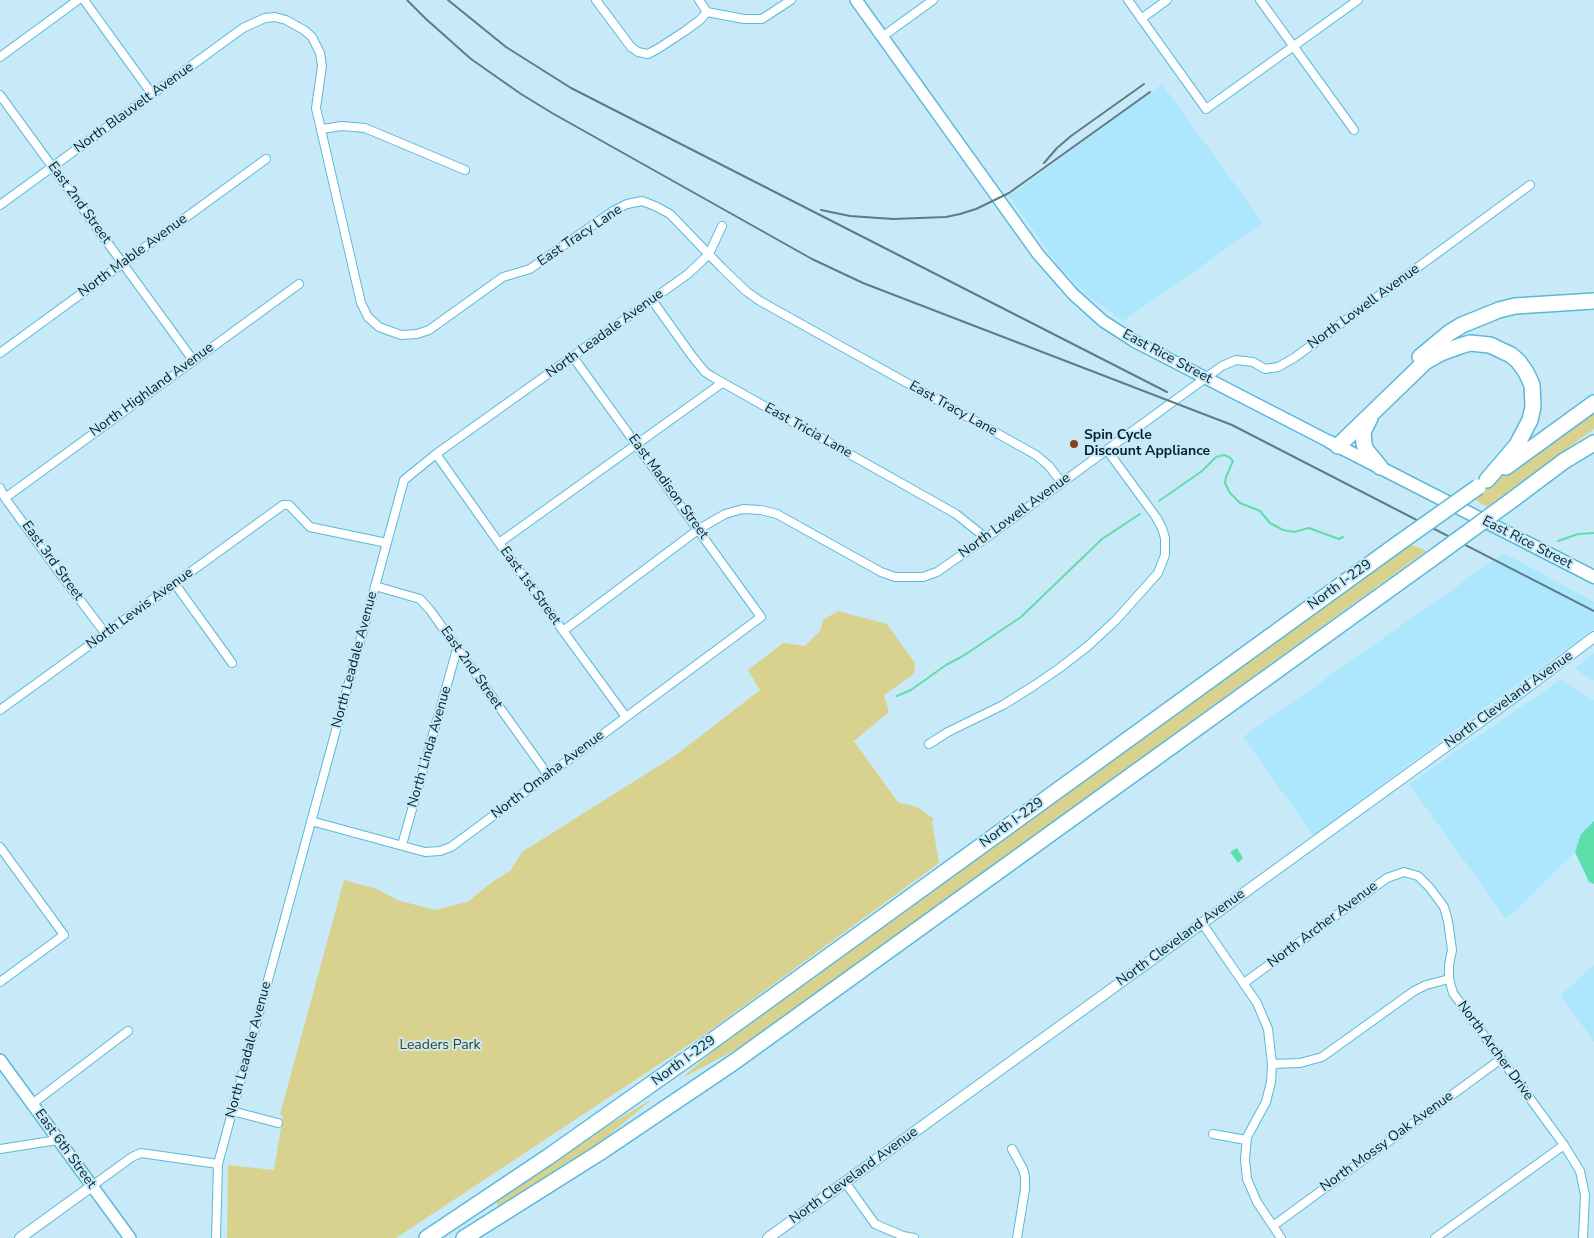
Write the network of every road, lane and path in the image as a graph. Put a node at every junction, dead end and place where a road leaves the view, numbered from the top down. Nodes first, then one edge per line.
1 (78, 0) edge
2 (84, 0) edge
3 (596, 0) edge
4 (699, 0) edge
5 (791, 0) edge
6 (856, 0) edge
7 (933, 0) edge
8 (1128, 0) edge
9 (1167, 0) edge
10 (1260, 0) edge
11 (1358, 0) edge
12 (707, 12) junction
13 (1141, 19) junction
14 (243, 28) joint
15 (882, 37) junction
16 (1293, 46) junction
17 (0, 57) edge
18 (152, 94) junction
19 (0, 95) edge
20 (322, 129) junction
21 (1354, 130) dead end
22 (266, 159) dead end
23 (53, 167) junction
24 (465, 170) dead end
25 (1530, 185) dead end
26 (0, 205) edge
27 (722, 226) dead end
28 (709, 254) junction
29 (123, 264) junction
30 (299, 284) dead end
31 (652, 300) junction
32 (1594, 301) edge
33 (0, 353) edge
34 (574, 357) junction
35 (193, 360) junction
36 (1206, 378) junction
37 (722, 383) junction
38 (1594, 403) edge
39 (1375, 410) junction
40 (1594, 441) edge
41 (636, 444) junction
42 (1334, 444) junction
43 (1107, 450) junction
44 (436, 454) junction
45 (1380, 467) junction
46 (1062, 483) junction
47 (1483, 483) junction
48 (0, 488) edge
49 (5, 498) junction
50 (699, 529) junction
51 (986, 538) junction
52 (386, 543) junction
53 (499, 543) junction
54 (1594, 577) edge
55 (175, 584) junction
56 (375, 586) junction
57 (761, 617) joint
58 (563, 631) junction
59 (105, 633) junction
60 (1594, 637) edge
61 (457, 649) junction
62 (232, 663) dead end
63 (0, 710) edge
64 (626, 717) junction
65 (929, 744) dead end
66 (548, 775) junction
67 (311, 821) junction
68 (402, 845) junction
69 (0, 846) edge
70 (1202, 923) junction
71 (1449, 979) junction
72 (0, 982) edge
73 (1244, 983) junction
74 (128, 1032) dead end
75 (1501, 1059) junction
76 (0, 1060) edge
77 (1272, 1064) junction
78 (32, 1104) junction
79 (232, 1112) junction
80 (278, 1123) dead end
81 (1214, 1134) dead end
82 (58, 1140) junction
83 (1246, 1140) junction
84 (1564, 1145) junction
85 (0, 1149) edge
86 (1012, 1149) dead end
87 (218, 1164) junction
88 (845, 1182) junction
89 (92, 1186) junction
90 (1273, 1226) junction
91 (20, 1238) edge
92 (130, 1238) edge
93 (216, 1238) edge
94 (427, 1238) edge
95 (464, 1238) edge
96 (768, 1238) edge
97 (914, 1238) edge
98 (1017, 1238) edge
99 (1281, 1238) edge
100 (1435, 1238) edge
101 (1583, 1238) edge

1 - 17 street
2 - 18 street
3 - 12 street
4 - 12 street
5 - 12 street
6 - 15 main road, East Rice Street
7 - 15 street
8 - 13 street
9 - 13 street
10 - 16 street
11 - 16 street
13 - 16 street
14 - 18 street, North Blauvelt Avenue
14 - 20 street, East Tracy Lane
15 - 36 main road, East Rice Street
16 - 21 street
18 - 23 street, North Blauvelt Avenue
19 - 23 street, East 2nd Street
20 - 24 street
20 - 28 street, East Tracy Lane
22 - 29 street, North Mable Avenue
23 - 26 street, North Blauvelt Avenue
23 - 29 street, East 2nd Street
25 - 36 street, North Lowell Avenue
27 - 28 street, North Leadale Avenue
28 - 31 street, North Leadale Avenue
28 - 46 street, East Tracy Lane
29 - 33 street, North Mable Avenue
29 - 35 street, East 2nd Street
30 - 35 street, North Highland Avenue
31 - 34 street, North Leadale Avenue
31 - 37 street, East Tricia Lane
32 - 42 highway
34 - 41 street, East Madison Street
34 - 44 street, North Leadale Avenue
35 - 49 street, North Highland Avenue
36 - 42 main road, East Rice Street
36 - 43 street, North Lowell Avenue
37 - 41 street
37 - 51 street, East Tricia Lane
38 - 47 highway, North I-229
39 - 42 highway
39 - 45 highway
39 - 47 highway
40 - 95 highway, North I-229, bridge
41 - 50 street, East Madison Street
41 - 53 street
42 - 45 main road, East Rice Street
43 - 46 street, North Lowell Avenue
43 - 65 street
44 - 52 street, North Leadale Avenue
44 - 53 street, East 1st Street
45 - 54 main road, East Rice Street
46 - 51 street, North Lowell Avenue
47 - 94 highway, North I-229, bridge
48 - 49 street, East 3rd Street
49 - 59 street, East 3rd Street
50 - 51 street, North Lowell Avenue
50 - 57 street, East Madison Street
50 - 58 street, North Lowell Avenue
52 - 55 street, North Lewis Avenue
52 - 56 street, North Leadale Avenue
53 - 58 street, East 1st Street
55 - 59 street, North Lewis Avenue
55 - 62 street
56 - 61 street, East 2nd Street
56 - 67 street, North Leadale Avenue
57 - 64 street, North Omaha Avenue
58 - 64 street, East 1st Street
59 - 63 street, North Lewis Avenue
60 - 70 street, North Cleveland Avenue
61 - 66 street, East 2nd Street
61 - 68 street, North Linda Avenue
64 - 66 street, North Omaha Avenue
66 - 68 street, North Omaha Avenue
67 - 68 street, North Omaha Avenue
67 - 79 street, North Leadale Avenue
69 - 72 street
70 - 73 street
70 - 88 street, North Cleveland Avenue
71 - 73 street, North Archer Avenue
71 - 75 street, North Archer Drive
71 - 77 street
73 - 77 street
74 - 78 street
75 - 84 street, North Archer Drive
75 - 90 street, North Mossy Oak Avenue
76 - 78 main road, East 6th Street
77 - 83 street
78 - 82 main road, East 6th Street
79 - 80 street
79 - 87 street, North Leadale Avenue
81 - 83 street
82 - 85 street
82 - 89 main road, East 6th Street
83 - 90 street
84 - 100 street
84 - 101 street, North Archer Drive
86 - 98 street
87 - 89 street
87 - 93 street, North Leadale Avenue
88 - 96 street, North Cleveland Avenue
88 - 97 street
89 - 91 street
89 - 92 main road, East 6th Street
90 - 99 street

